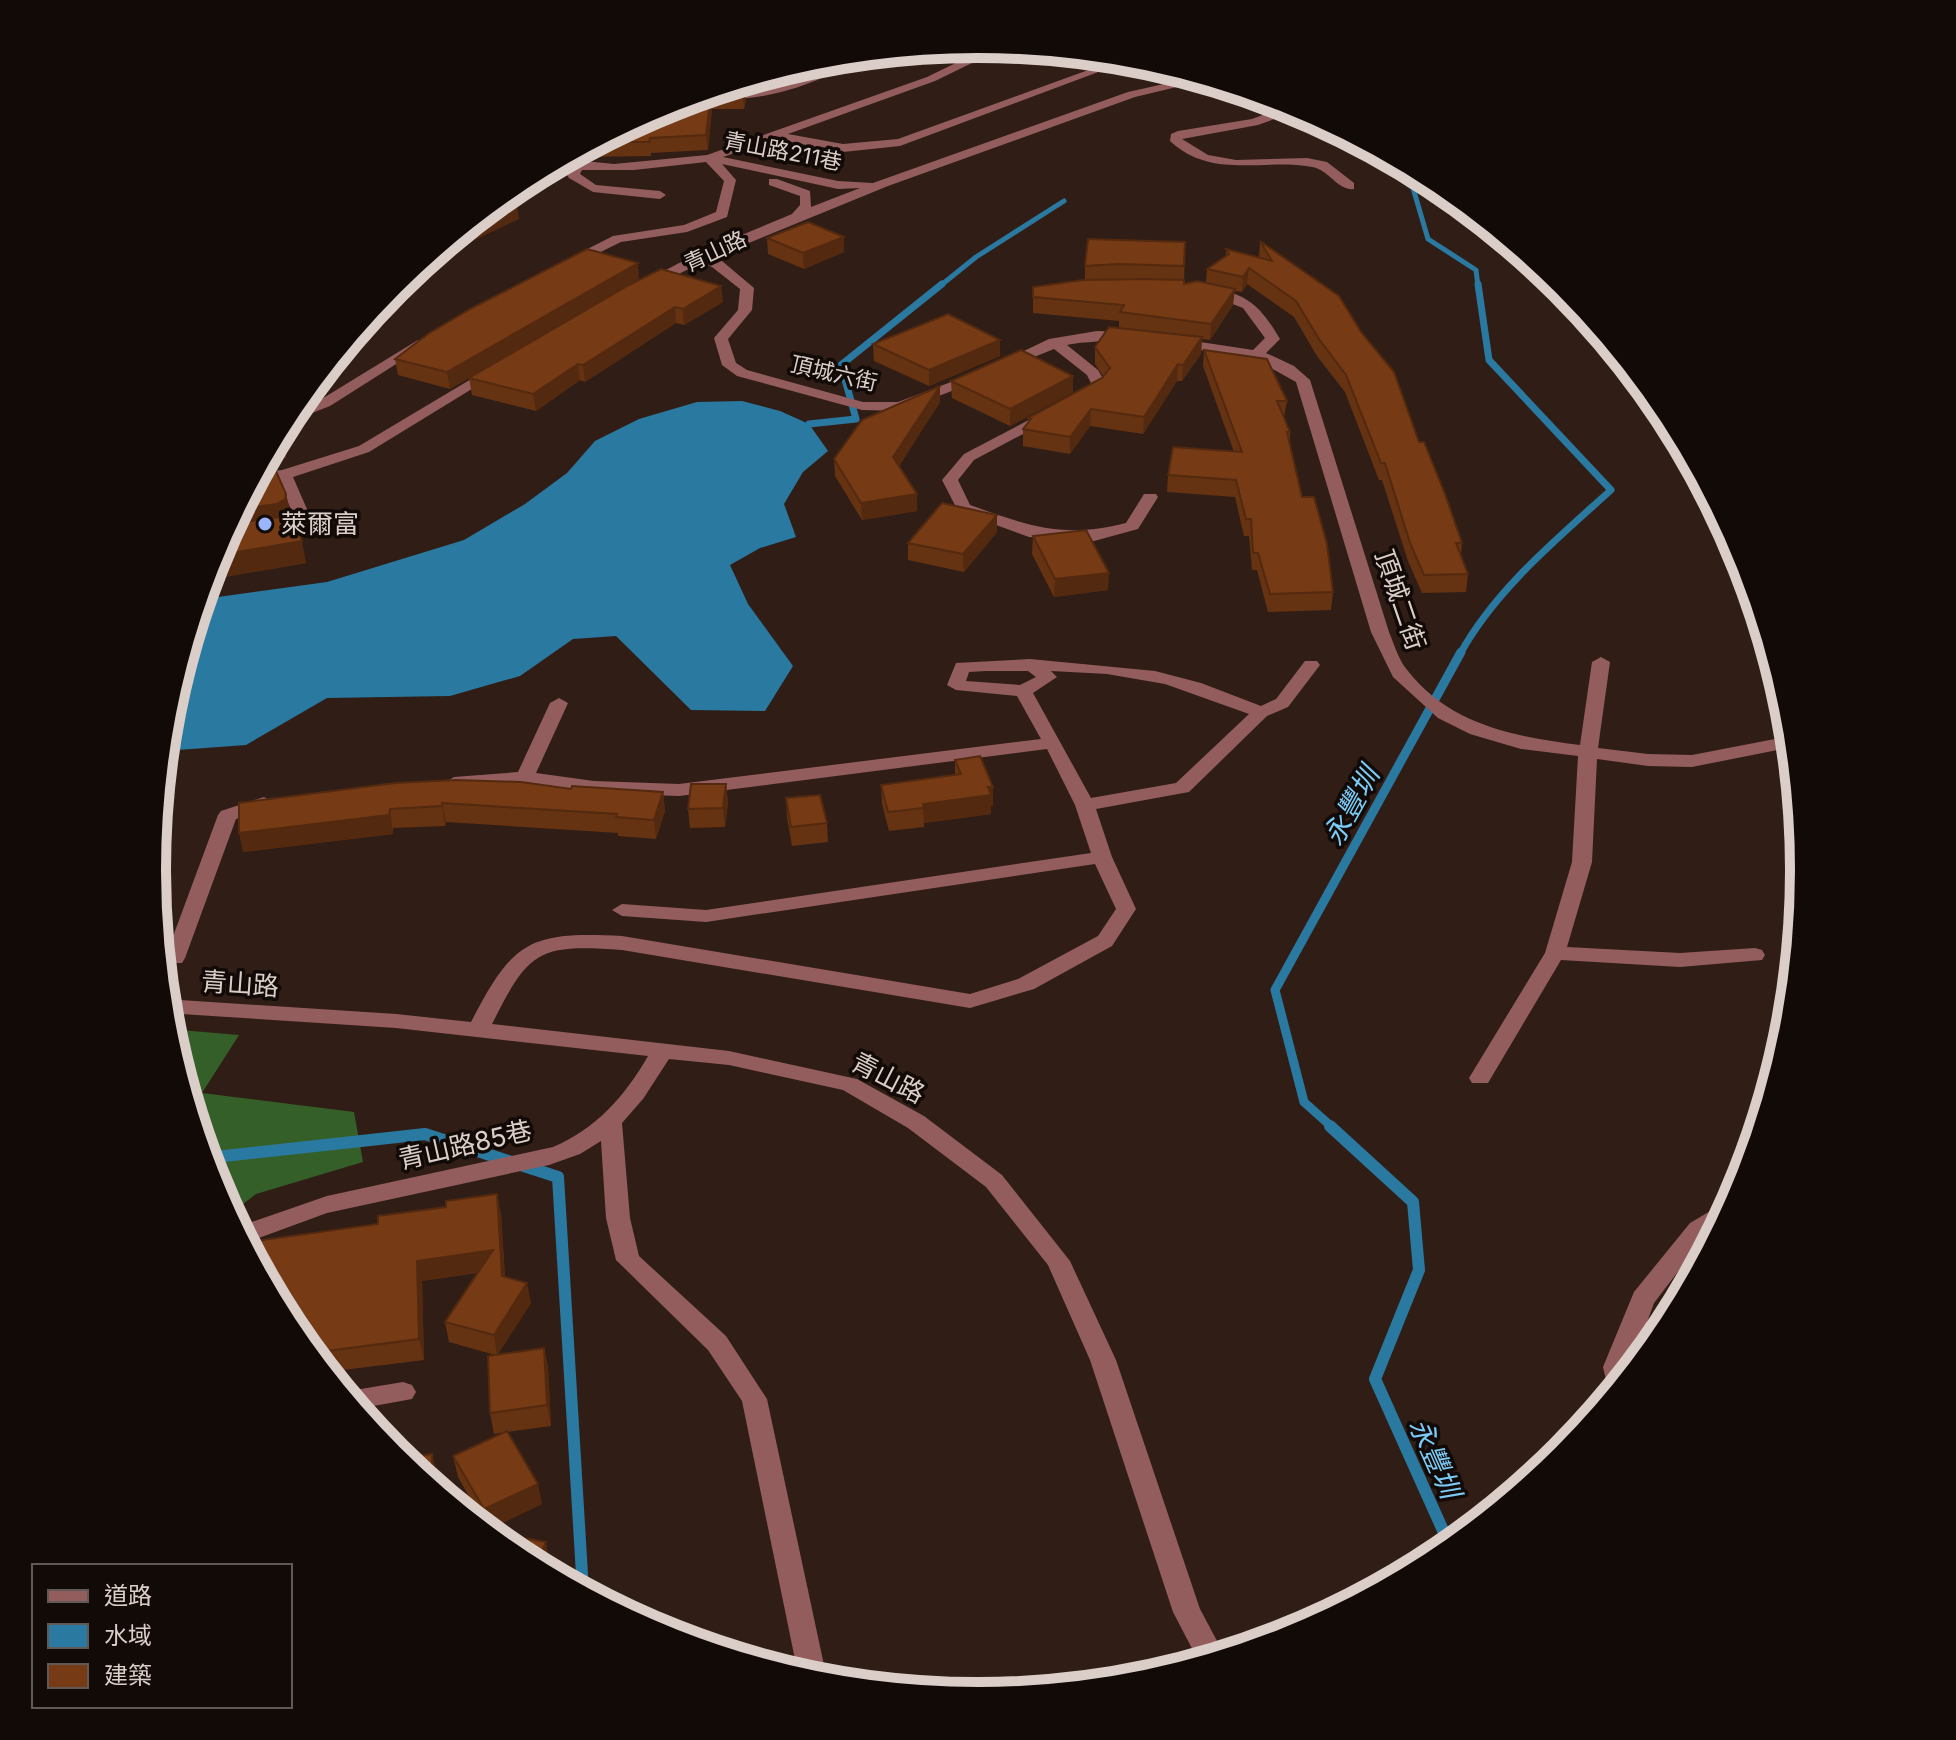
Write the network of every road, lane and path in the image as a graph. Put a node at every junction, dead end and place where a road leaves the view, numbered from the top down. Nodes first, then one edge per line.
1 (975, 58) edge
2 (1095, 71) dead end
3 (812, 76) edge
4 (1179, 84) edge
5 (740, 94) edge
6 (1275, 114) edge
7 (775, 136) junction
8 (709, 158) junction
9 (574, 166) edge
10 (578, 167) junction
11 (730, 180) junction
12 (884, 183) junction
13 (1350, 186) dead end
14 (660, 195) dead end
15 (797, 217) junction
16 (699, 258) junction
17 (554, 269) edge
18 (637, 289) edge
19 (1194, 290) edge
20 (432, 335) edge
21 (1054, 342) junction
22 (1256, 354) junction
23 (501, 365) edge
24 (310, 410) edge
25 (284, 475) junction
26 (268, 477) edge
27 (1150, 497) dead end
28 (261, 537) edge
29 (1601, 662) dead end
30 (1030, 664) junction
31 (1311, 665) dead end
32 (1023, 691) junction
33 (559, 703) dead end
34 (1261, 712) junction
35 (1053, 743) junction
36 (1780, 744) edge
37 (1588, 753) junction
38 (525, 777) junction
39 (434, 784) edge
40 (289, 798) edge
41 (1085, 805) junction
42 (1102, 857) junction
43 (622, 910) dead end
44 (1555, 953) junction
45 (1755, 955) dead end
46 (175, 958) dead end
47 (178, 1007) edge
48 (478, 1030) junction
49 (662, 1052) junction
50 (1480, 1078) dead end
51 (611, 1122) junction
52 (1709, 1222) edge
53 (251, 1230) edge
54 (1616, 1371) edge
55 (403, 1392) dead end
56 (362, 1398) edge
57 (1207, 1648) edge
58 (810, 1664) edge

1 - 7 street, 青山路211巷
2 - 7 street
3 - 5 street
4 - 12 street, 青山路
6 - 13 street
7 - 8 street, 青山路211巷
8 - 10 street
8 - 11 street
8 - 12 street, 青山路211巷
9 - 10 street
10 - 14 street
11 - 15 street
11 - 17 street
12 - 15 street, 青山路
15 - 16 street, 青山路
16 - 18 street, 青山路
16 - 21 street, 頂城六街
19 - 22 street
20 - 24 street
21 - 22 street, 頂城六街
21 - 27 street
22 - 37 street, 頂城二街
23 - 25 street
25 - 26 street
25 - 28 street
29 - 37 street
30 - 32 street
30 - 32 street
30 - 34 street
31 - 34 street
32 - 35 street
33 - 38 street
34 - 41 street
35 - 38 street
35 - 41 street
36 - 37 street, 頂城二街
37 - 44 street
38 - 39 street
40 - 46 street
41 - 42 street
42 - 43 street
42 - 48 street
44 - 45 street
44 - 50 street
47 - 48 street, 青山路
48 - 49 street, 青山路
49 - 51 street, 青山路85巷
49 - 57 street, 青山路
51 - 53 street, 青山路85巷
51 - 58 street
52 - 54 street
55 - 56 street

